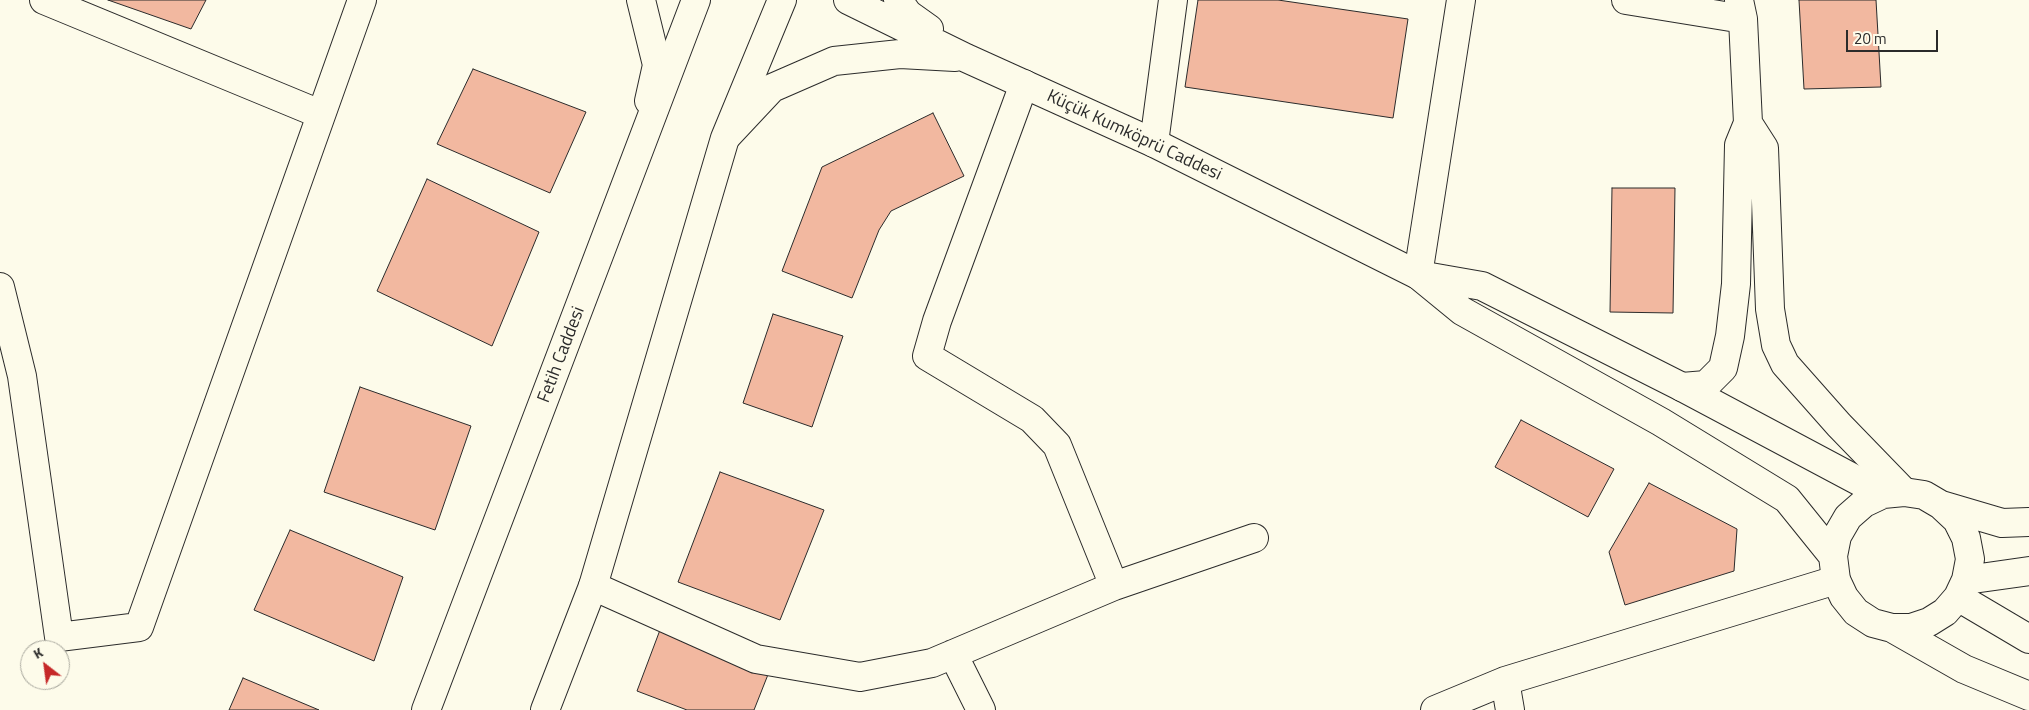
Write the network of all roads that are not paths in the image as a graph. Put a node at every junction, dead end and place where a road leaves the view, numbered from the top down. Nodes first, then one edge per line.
1 (44, 0) edge
2 (362, 0) edge
3 (641, 0) edge
4 (696, 0) edge
5 (782, 0) edge
6 (848, 0) edge
7 (898, 0) edge
8 (1173, 0) edge
9 (1461, 0) edge
10 (1626, 0) edge
11 (1741, 10) edge
12 (966, 58) junction
13 (1024, 84) junction
14 (320, 114) junction
15 (1748, 123) junction
16 (724, 138) junction
17 (1154, 143) junction
18 (635, 163) junction
19 (1418, 275) junction
20 (0, 287) edge
21 (1682, 387) junction
22 (1894, 493) junction
23 (1941, 505) junction
24 (2029, 522) edge
25 (1254, 538) dead end
26 (1834, 568) junction
27 (2029, 572) edge
28 (594, 586) junction
29 (1114, 586) junction
30 (1962, 588) junction
31 (1892, 628) junction
32 (2029, 639) edge
33 (952, 654) junction
34 (1505, 681) junction
35 (2029, 696) edge
36 (426, 710) edge
37 (545, 710) edge
38 (981, 710) edge
39 (1435, 710) edge
40 (1510, 710) edge

1 - 14 street
2 - 14 street
3 - 18 street
4 - 18 street, Fetih Caddesi
5 - 16 street
6 - 12 street, Küçük Kumköprü Caddesi
7 - 12 street
8 - 17 street
9 - 19 street
10 - 11 street
11 - 15 street
12 - 13 street, Küçük Kumköprü Caddesi
12 - 16 street
13 - 17 street, Küçük Kumköprü Caddesi
13 - 29 street
14 - 20 street
15 - 21 street
15 - 22 street
16 - 28 street
17 - 19 street, Küçük Kumköprü Caddesi
18 - 36 street, Fetih Caddesi
19 - 21 street
19 - 26 street
21 - 22 street
22 - 23 street
22 - 26 street
23 - 24 street
23 - 30 street
25 - 29 street
26 - 31 street
26 - 34 street
27 - 30 street
28 - 33 street
28 - 37 street
29 - 33 street
30 - 31 street
30 - 32 street
31 - 35 street
33 - 38 street
34 - 39 street
34 - 40 street

